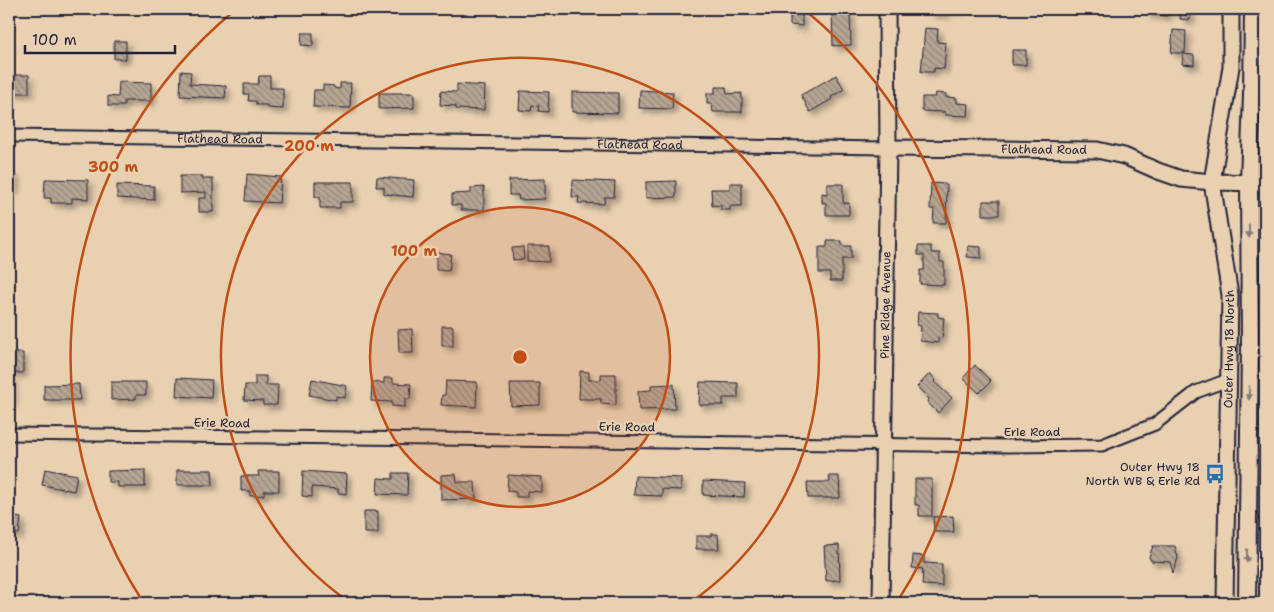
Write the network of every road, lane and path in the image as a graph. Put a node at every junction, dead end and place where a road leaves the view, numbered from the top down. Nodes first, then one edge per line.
1 (887, 9) edge
2 (1231, 9) edge
3 (1253, 9) edge
4 (9, 136) edge
5 (888, 148) junction
6 (1212, 182) junction
7 (1257, 182) edge
8 (1228, 380) junction
9 (9, 434) edge
10 (883, 443) junction
11 (881, 603) edge
12 (1225, 603) edge
13 (1247, 603) edge

1 - 5 street, Pine Ridge Avenue
2 - 6 street, Outer Hwy 18 North
3 - 7 main road
4 - 5 street, Flathead Road
5 - 6 street, Flathead Road
5 - 10 street, Pine Ridge Avenue
6 - 7 street, Flathead Road
6 - 8 street, Outer Hwy 18 North
7 -> 13 main road
8 - 10 street, Erie Road
8 - 12 street, Outer Hwy 18 North
9 - 10 street, Erie Road
10 - 11 street, Pine Ridge Avenue

